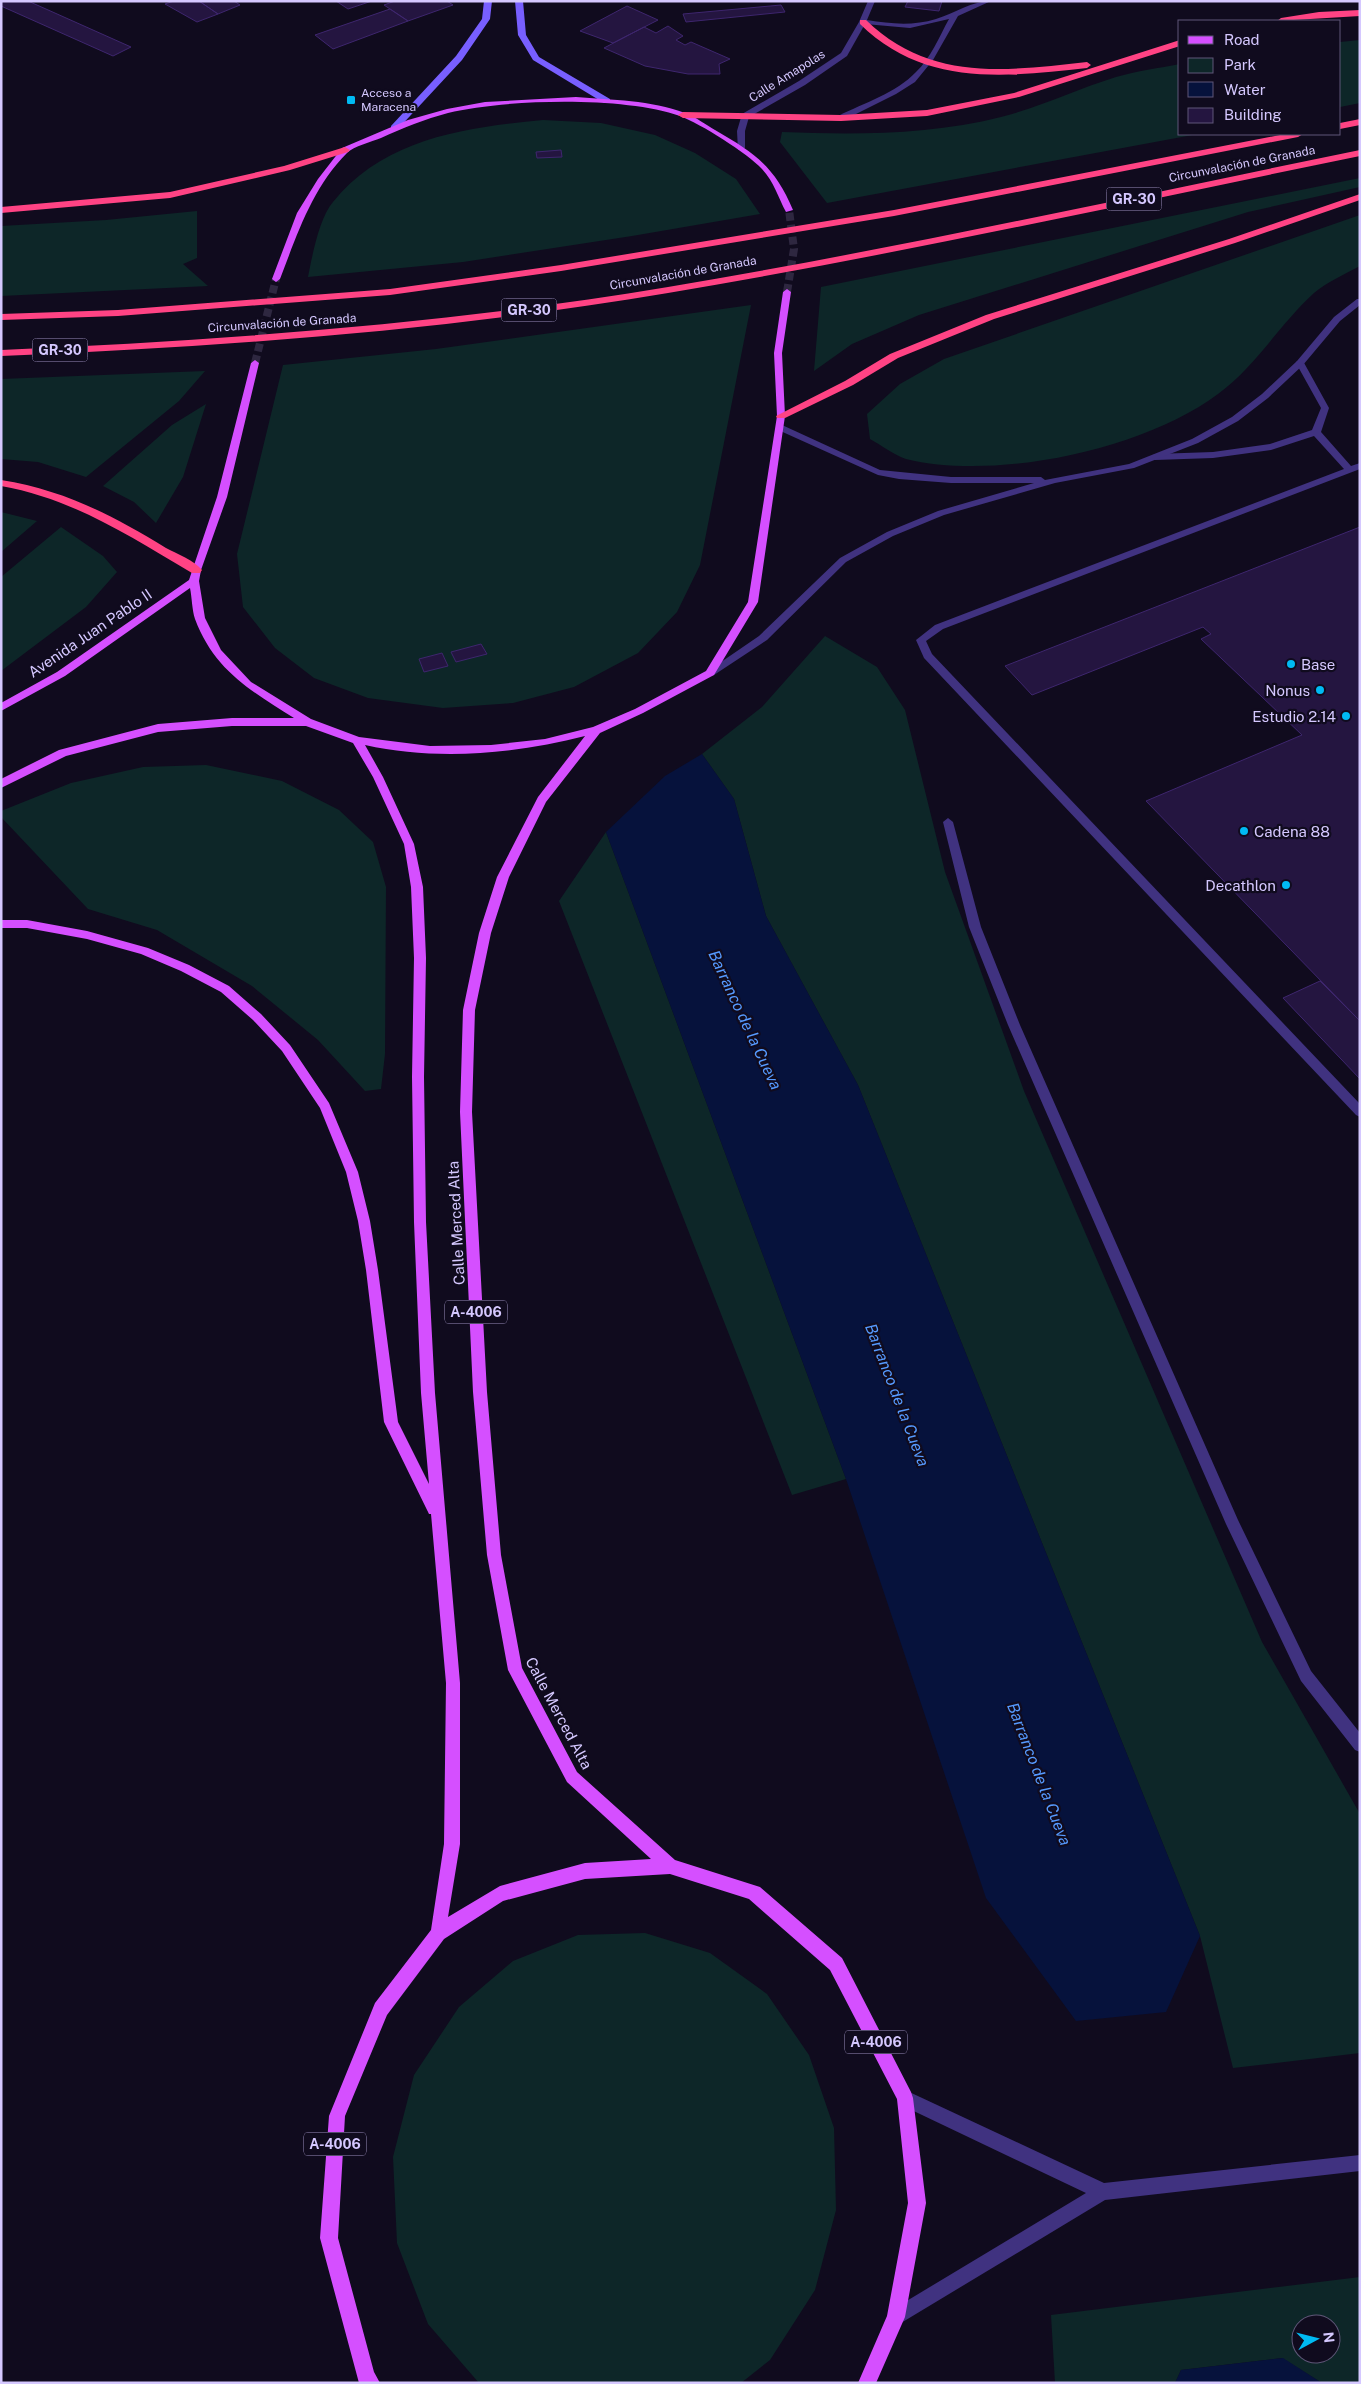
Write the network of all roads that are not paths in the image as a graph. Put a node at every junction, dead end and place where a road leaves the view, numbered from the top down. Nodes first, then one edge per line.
1 (488, 1) edge
2 (519, 1) edge
3 (872, 1) edge
4 (988, 1) edge
5 (1360, 13) edge
6 (955, 15) junction
7 (1287, 20) edge
8 (863, 22) junction
9 (1178, 44) edge
10 (1120, 61) junction
11 (927, 63) junction
12 (607, 101) junction
13 (683, 115) junction
14 (745, 116) junction
15 (842, 118) junction
16 (1360, 122) edge
17 (1341, 126) edge
18 (394, 128) junction
19 (1293, 135) edge
20 (742, 148) junction
21 (345, 150) junction
22 (1360, 153) edge
23 (1360, 197) edge
24 (1, 210) edge
25 (790, 210) tunnel mouth
26 (276, 280) tunnel mouth
27 (787, 292) tunnel mouth
28 (1360, 301) edge
29 (1, 317) edge
30 (1, 353) edge
31 (255, 363) tunnel mouth
32 (1300, 363) junction
33 (781, 416) junction
34 (779, 427) junction
35 (1316, 432) junction
36 (1155, 456) junction
37 (1355, 468) edge
38 (1054, 480) junction
39 (1, 483) edge
40 (195, 575) junction
41 (710, 673) junction
42 (1, 708) edge
43 (307, 722) junction
44 (596, 730) junction
45 (357, 740) junction
46 (1, 784) edge
47 (948, 822) dead end
48 (1, 924) edge
49 (1360, 1112) edge
50 (437, 1516) junction
51 (1360, 1745) edge
52 (670, 1866) junction
53 (438, 1933) junction
54 (905, 2098) junction
55 (1360, 2163) edge
56 (1103, 2192) junction
57 (896, 2317) junction
58 (366, 2381) edge
59 (868, 2383) edge

1 - 18 main road
2 - 12 main road
3 - 8 street, Calle Amapolas
4 - 6 street
5 - 7 highway
6 - 8 street
6 - 11 street
8 - 11 highway
8 - 14 street, Calle Amapolas
9 - 10 highway
10 - 11 highway
10 - 15 highway
11 - 15 street
12 - 13 main road
12 - 18 main road
13 - 14 highway
13 - 20 main road
14 - 15 highway
14 - 20 street, Calle Amapolas
16 - 17 highway
18 - 21 main road
19 - 29 highway, Circunvalación de Granada / GR-30
20 - 25 main road
21 - 24 highway
21 - 26 main road
22 - 30 highway, Circunvalación de Granada / GR-30
23 - 33 highway
27 - 33 main road
28 - 32 street
31 - 40 main road
32 - 35 street
32 - 36 street
33 - 34 main road
34 - 38 street
34 - 41 main road
35 - 36 street
35 - 37 street
36 - 38 street
37 - 49 street
38 - 41 street
39 - 40 highway
40 - 42 main road, Avenida Juan Pablo II
40 - 43 main road
41 - 44 main road
43 - 45 main road
43 - 46 main road
44 - 45 main road
44 - 52 main road, Calle Merced Alta / A-4006
45 - 50 main road, A-4006
47 - 51 street
48 - 50 main road
50 - 53 main road, A-4006
52 - 53 main road, A-4006
52 - 54 main road, A-4006
53 - 58 main road, A-4006
54 - 56 street
54 - 57 main road, A-4006
55 - 56 street
56 - 57 street
57 - 59 main road, A-4006

